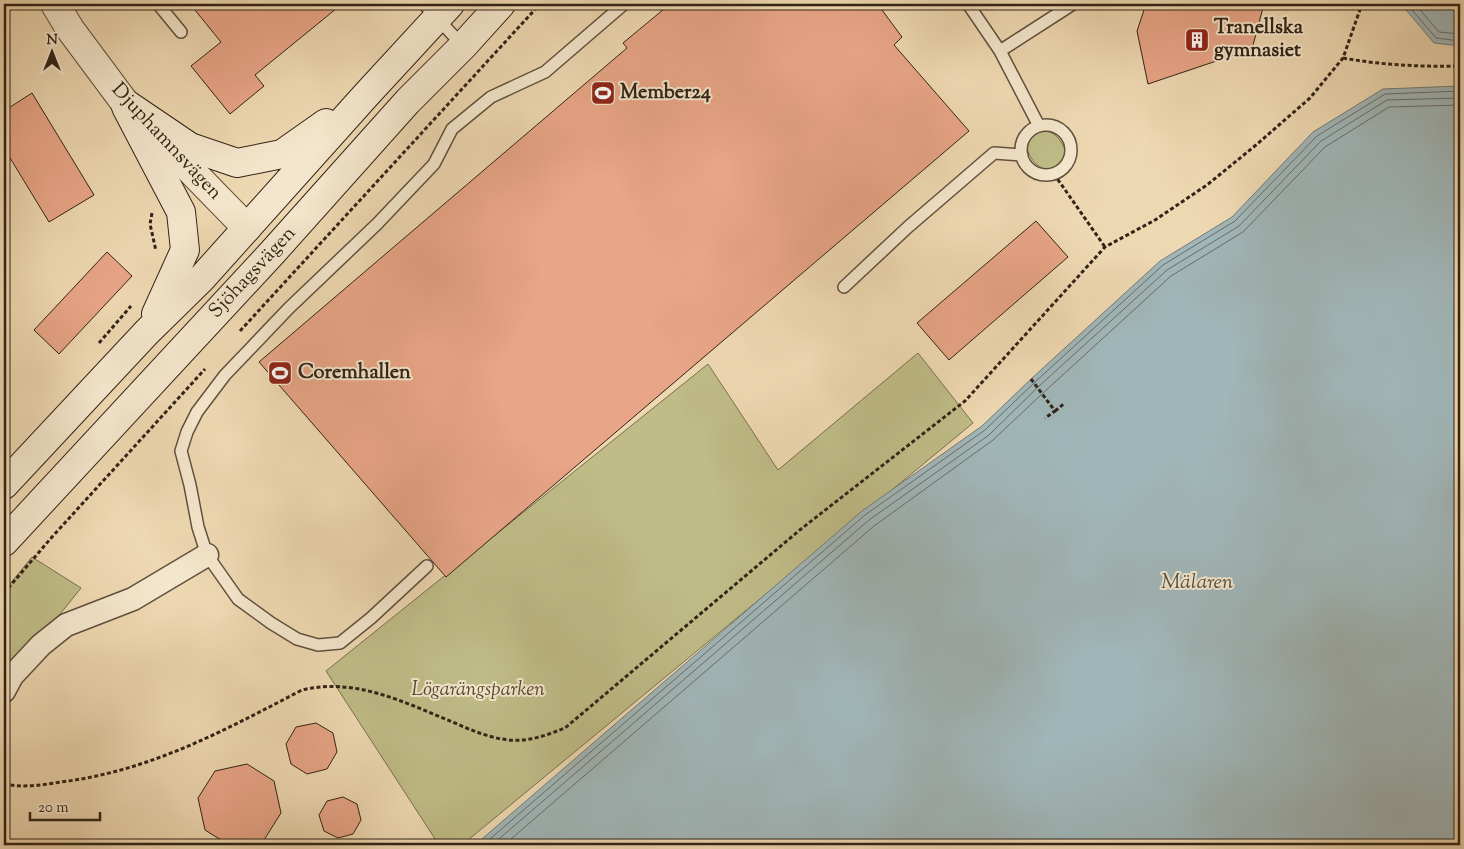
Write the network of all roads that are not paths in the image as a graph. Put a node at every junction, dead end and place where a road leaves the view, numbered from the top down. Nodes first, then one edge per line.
1 (55, 4) edge
2 (158, 4) edge
3 (501, 4) edge
4 (624, 4) edge
5 (968, 4) edge
6 (1073, 4) edge
7 (437, 9) edge
8 (181, 32) dead end
9 (463, 46) junction
10 (1000, 51) junction
11 (367, 94) junction
12 (124, 103) junction
13 (1039, 126) junction
14 (1022, 155) junction
15 (248, 228) junction
16 (272, 253) junction
17 (844, 287) dead end
18 (147, 332) junction
19 (106, 432) junction
20 (4, 485) edge
21 (4, 542) edge
22 (207, 555) junction
23 (427, 566) dead end
24 (4, 692) edge

1 - 12 main road, Djuphamnsvägen
2 - 8 lane
3 - 9 main road, Sjöhagsvägen
4 - 22 lane
5 - 10 lane
6 - 10 lane
7 - 9 lane
7 - 11 main road, Sjöhagsvägen
9 - 16 main road, Sjöhagsvägen
10 - 13 lane
11 - 12 main road
11 - 15 main road, Sjöhagsvägen
12 - 15 main road, Djuphamnsvägen
12 - 18 main road
13 - 14 lane
13 - 14 lane
14 - 17 lane
15 - 16 main road, Djuphamnsvägen
15 - 18 main road, Sjöhagsvägen
15 - 19 main road
16 - 19 main road, Sjöhagsvägen
18 - 20 main road, Sjöhagsvägen
19 - 21 main road, Sjöhagsvägen
22 - 23 lane
22 - 24 street

